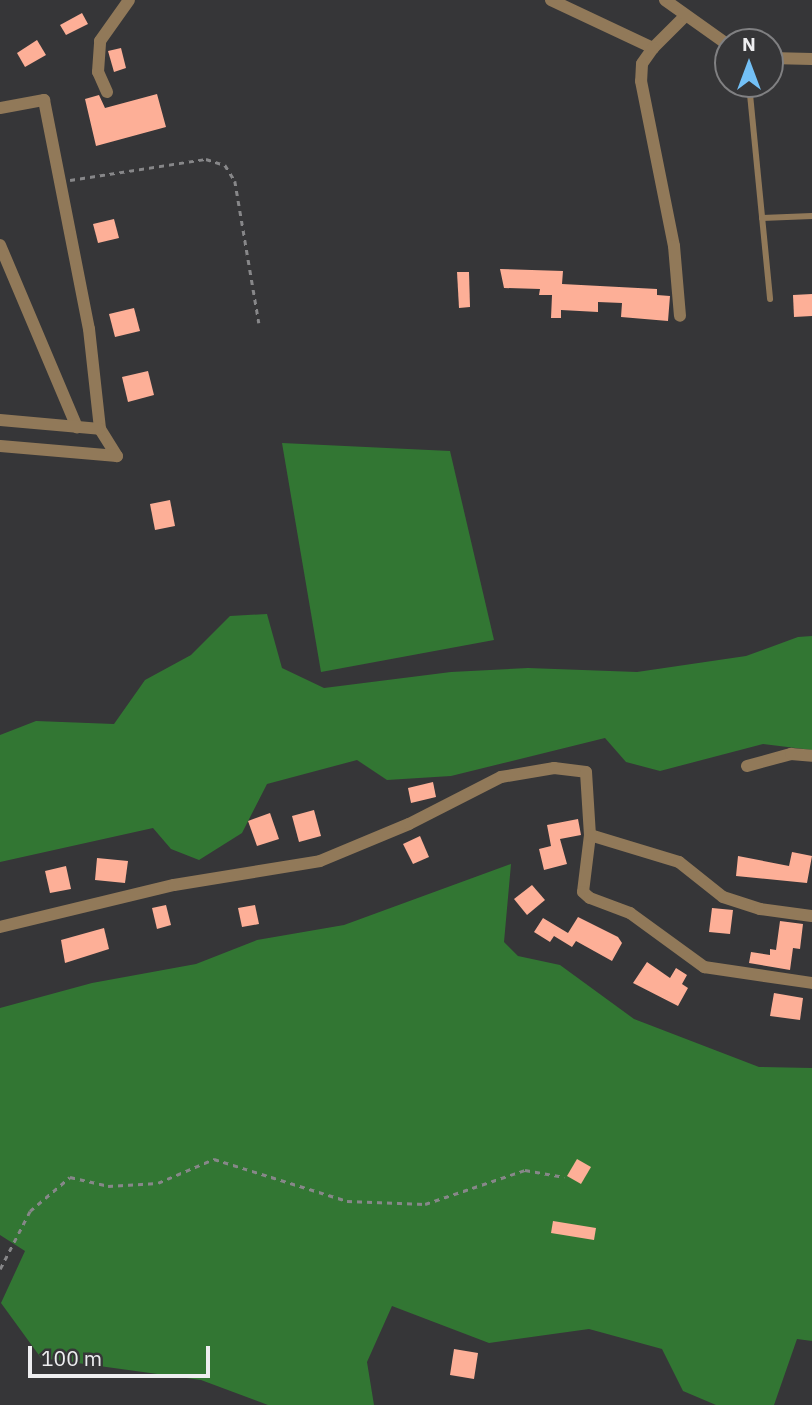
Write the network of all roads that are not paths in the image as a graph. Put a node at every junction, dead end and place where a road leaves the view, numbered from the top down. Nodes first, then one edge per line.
1 (129, 0) edge
2 (551, 0) edge
3 (666, 0) edge
4 (684, 17) junction
5 (714, 36) edge
6 (653, 48) junction
7 (784, 58) edge
8 (812, 59) edge
9 (107, 92) dead end
10 (750, 98) edge
11 (0, 108) edge
12 (812, 216) edge
13 (762, 218) junction
14 (0, 245) edge
15 (770, 299) dead end
16 (680, 316) dead end
17 (0, 420) edge
18 (77, 427) junction
19 (100, 429) junction
20 (0, 446) edge
21 (812, 756) edge
22 (747, 766) dead end
23 (590, 835) junction
24 (812, 916) edge
25 (0, 927) edge
26 (812, 984) edge

1 - 9 street
2 - 6 street
3 - 4 street
4 - 5 street
4 - 6 street
6 - 16 street
7 - 8 street
10 - 13 lane
11 - 19 street
12 - 13 lane
13 - 15 lane
14 - 18 street
17 - 18 street
18 - 19 street
19 - 20 street
21 - 22 street
23 - 24 street
23 - 25 street
23 - 26 street

